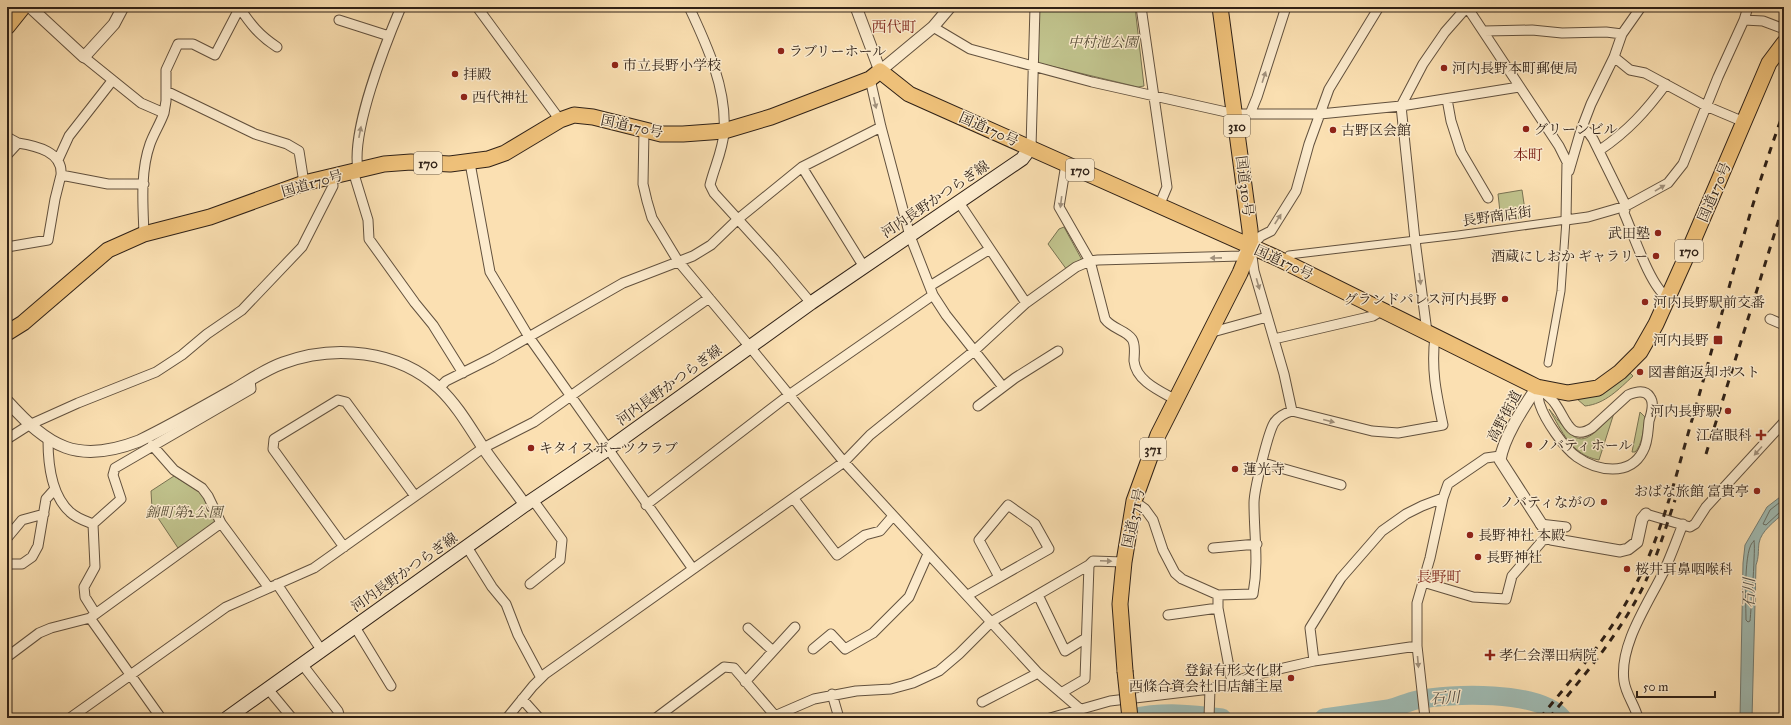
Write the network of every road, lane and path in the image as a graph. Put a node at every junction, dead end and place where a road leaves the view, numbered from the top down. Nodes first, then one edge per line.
1 (23, 7) edge
2 (30, 7) edge
3 (122, 7) edge
4 (239, 7) edge
5 (401, 7) edge
6 (477, 7) edge
7 (689, 7) edge
8 (856, 7) edge
9 (950, 7) edge
10 (1035, 7) edge
11 (1141, 7) edge
12 (1220, 7) edge
13 (1286, 7) edge
14 (1379, 7) edge
15 (1467, 7) edge
16 (1641, 7) edge
17 (1748, 7) edge
18 (339, 20) dead end
19 (1744, 20) junction
20 (7, 27) edge
21 (933, 27) junction
22 (1784, 29) edge
23 (1484, 31) junction
24 (1622, 34) junction
25 (389, 36) junction
26 (1784, 42) edge
27 (277, 47) dead end
28 (84, 57) junction
29 (1614, 57) junction
30 (1034, 67) junction
31 (875, 75) junction
32 (112, 81) junction
33 (1666, 84) junction
34 (1520, 87) junction
35 (166, 90) junction
36 (1153, 95) junction
37 (1447, 99) junction
38 (1401, 106) junction
39 (1706, 106) junction
40 (164, 113) junction
41 (1243, 114) junction
42 (1320, 114) junction
43 (560, 120) junction
44 (1744, 122) junction
45 (881, 127) junction
46 (644, 130) junction
47 (1581, 130) junction
48 (724, 131) junction
49 (7, 137) edge
50 (18, 143) junction
51 (1031, 147) junction
52 (1600, 150) junction
53 (7, 154) edge
54 (58, 160) junction
55 (470, 162) junction
56 (1066, 164) junction
57 (802, 167) junction
58 (355, 171) junction
59 (61, 175) junction
60 (332, 176) junction
61 (1567, 176) junction
62 (304, 183) junction
63 (144, 184) junction
64 (1488, 198) dead end
65 (958, 201) junction
66 (1159, 206) junction
67 (1626, 206) junction
68 (738, 219) junction
69 (1566, 220) junction
70 (144, 234) junction
71 (910, 236) junction
72 (1415, 240) junction
73 (1251, 246) junction
74 (7, 248) edge
75 (990, 249) junction
76 (1283, 256) junction
77 (678, 261) junction
78 (1090, 261) junction
79 (864, 267) junction
80 (931, 290) junction
81 (1667, 297) junction
82 (709, 298) junction
83 (1026, 303) junction
84 (811, 304) junction
85 (1383, 310) junction
86 (1267, 317) junction
87 (1770, 319) dead end
88 (1784, 325) edge
89 (7, 333) edge
90 (1209, 333) junction
91 (1431, 334) junction
92 (529, 337) junction
93 (1274, 339) junction
94 (750, 347) junction
95 (974, 350) junction
96 (1058, 351) dead end
97 (1548, 363) dead end
98 (463, 373) junction
99 (250, 380) junction
100 (1003, 386) junction
101 (1538, 387) junction
102 (439, 388) junction
103 (789, 395) junction
104 (570, 396) junction
105 (1176, 400) junction
106 (7, 401) edge
107 (978, 406) dead end
108 (1292, 411) junction
109 (1784, 422) edge
110 (29, 426) junction
111 (7, 439) edge
112 (48, 440) junction
113 (152, 445) junction
114 (484, 448) junction
115 (608, 449) junction
116 (1500, 456) junction
117 (844, 462) junction
118 (1263, 463) junction
119 (1341, 485) dead end
120 (54, 490) junction
121 (415, 496) junction
122 (794, 498) junction
123 (1443, 498) junction
124 (1134, 502) junction
125 (529, 503) junction
126 (646, 505) junction
127 (44, 514) junction
128 (1646, 514) joint
129 (893, 516) junction
130 (221, 523) junction
131 (92, 524) junction
132 (1540, 524) junction
133 (1684, 524) junction
134 (1566, 527) dead end
135 (7, 538) edge
136 (1551, 539) junction
137 (1257, 544) junction
138 (344, 547) junction
139 (467, 547) junction
140 (1213, 548) dead end
141 (928, 554) junction
142 (1124, 562) junction
143 (9, 564) dead end
144 (1089, 565) junction
145 (693, 569) junction
146 (999, 577) junction
147 (1423, 582) junction
148 (530, 584) dead end
149 (273, 586) junction
150 (968, 595) junction
151 (1038, 595) junction
152 (1218, 595) junction
153 (1218, 608) junction
154 (1168, 615) dead end
155 (92, 616) junction
156 (991, 622) junction
157 (355, 627) junction
158 (795, 627) dead end
159 (748, 628) dead end
160 (1086, 638) junction
161 (1417, 646) junction
162 (813, 649) dead end
163 (322, 651) junction
164 (773, 651) junction
165 (7, 657) edge
166 (1314, 661) junction
167 (302, 664) junction
168 (1038, 673) junction
169 (130, 676) junction
170 (541, 678) junction
171 (745, 682) junction
172 (1232, 683) junction
173 (391, 686) dead end
174 (268, 689) junction
175 (1210, 689) junction
176 (1061, 693) junction
177 (832, 694) junction
178 (522, 699) junction
179 (982, 702) dead end
180 (1080, 709) junction
181 (1209, 714) edge
182 (774, 717) edge
183 (70, 718) edge
184 (161, 718) edge
185 (227, 718) edge
186 (292, 718) edge
187 (340, 718) edge
188 (507, 718) edge
189 (539, 718) edge
190 (656, 718) edge
191 (839, 718) edge
192 (1050, 718) edge
193 (1130, 718) edge
194 (1425, 718) edge
195 (1638, 718) edge

1 - 20 highway
2 - 28 street
3 - 28 street
4 - 27 street
4 - 35 street
5 - 25 street
6 - 43 street
7 - 48 street
8 - 31 street
9 - 21 street
10 - 30 street
11 - 36 street
12 - 41 highway, 国道310号 / 310
41 -> 13 street
14 - 42 street
15 - 23 street
15 - 38 street
16 - 24 street
17 - 19 street
18 - 25 street
19 - 22 street
19 - 39 street
21 - 30 street
21 - 31 street
23 - 24 street
23 - 34 street
24 - 29 street
58 -> 25 street
26 - 44 highway, 国道170号 / 170
28 - 32 street
29 - 33 street
29 - 47 street
30 - 36 street
30 - 51 street
31 -> 45 street
31 - 48 highway, 国道170号 / 170
31 - 51 highway, 国道170号 / 170
32 - 40 street
32 - 54 street
33 - 39 street
33 - 52 street
34 - 37 street
34 - 61 street
35 - 40 street
35 - 62 street
36 - 41 street
36 - 66 street
37 - 38 street
37 - 64 street
38 - 42 street
38 - 72 street
39 - 44 street
67 -> 39 street
40 - 63 street
41 - 42 street
41 - 73 highway, 国道310号 / 310
73 -> 42 street
43 - 46 highway, 国道170号 / 170
43 - 55 highway, 国道170号 / 170
44 - 81 highway, 国道170号 / 170
45 - 57 street
45 - 71 street
46 - 48 highway, 国道170号 / 170
46 - 77 street
47 - 52 street
47 - 61 street
48 - 68 street
49 - 50 street
50 - 53 street
50 - 54 street
51 - 56 highway, 国道170号 / 170
51 - 65 main road, 河内長野かつらぎ線
52 - 67 street
54 - 59 street
55 - 58 highway, 国道170号 / 170
55 - 92 street
56 - 66 highway, 国道170号 / 170
56 -> 78 street
57 - 68 street
57 - 79 street
58 - 60 highway, 国道170号 / 170
58 - 98 street
59 - 63 street
59 - 74 street
60 - 62 highway, 国道170号 / 170
60 - 110 street
61 - 69 street
62 - 70 highway, 国道170号 / 170
63 - 70 street
65 - 71 main road, 河内長野かつらぎ線
65 - 75 street
66 - 73 highway, 国道170号 / 170
67 - 69 street
67 - 81 street
68 - 77 street
68 - 84 street
69 - 72 street, 長野商店街
69 - 97 street
70 - 89 highway, 国道170号 / 170
71 - 79 main road, 河内長野かつらぎ線
71 - 80 street
72 - 76 street, 長野商店街
72 -> 91 street
73 - 76 highway, 国道170号 / 170
73 -> 78 street
73 -> 86 street
73 - 90 highway, 国道371号 / 371
75 - 80 street
75 - 83 street
76 - 85 highway, 国道170号 / 170
77 - 82 street
77 - 92 street
78 - 83 street
78 - 105 street
79 - 84 main road, 河内長野かつらぎ線
80 - 95 street
80 - 103 street
81 - 101 highway, 国道170号 / 170
82 - 94 street
82 - 104 street
83 - 95 street
84 - 94 main road, 河内長野かつらぎ線
85 - 91 highway, 国道170号 / 170
85 - 93 street
86 - 90 street
86 - 93 street
87 - 88 street
90 - 105 highway, 国道371号 / 371
91 - 101 highway, 国道170号 / 170
108 -> 91 street
92 - 98 street
92 - 104 street
93 - 108 street
94 - 103 street
94 - 115 main road, 河内長野かつらぎ線
95 - 100 street
95 - 117 street
96 - 100 street
98 - 102 street
99 - 102 street
99 - 112 street
99 - 113 street
100 - 107 street
101 - 101 street
101 - 116 street, 高野街道
102 - 114 street
103 - 117 street
103 - 126 street
104 - 114 street
104 - 115 street
105 - 124 highway, 国道371号 / 371
106 - 110 street
108 - 118 street
109 -> 133 street
110 - 111 street
110 - 112 street
112 - 120 street
113 - 130 street
113 - 131 street
114 - 121 street
114 - 125 street
115 - 125 main road, 河内長野かつらぎ線
115 - 126 street
116 - 123 street, 高野街道
116 - 132 street
117 - 122 street
117 - 129 street
118 - 119 street
118 - 137 street
120 - 127 street
120 - 131 street
121 - 138 street
121 - 138 street
122 - 129 street
122 - 145 street
123 - 147 street, 高野街道
123 - 166 street
124 - 142 highway, 国道371号 / 371
124 - 152 street
125 - 139 main road, 河内長野かつらぎ線
125 - 148 street
126 - 145 street
127 - 135 street
127 - 143 street
128 - 133 street
128 - 136 street
129 - 141 street
130 - 149 street
130 - 155 street
131 - 155 street
132 - 134 street
132 - 136 street
133 - 195 street
136 - 147 street
137 - 140 street
137 - 152 street
138 - 149 street
139 - 157 main road, 河内長野かつらぎ線
139 - 170 street
141 - 150 street
141 - 162 street
144 -> 142 street
142 - 193 highway, 国道371号 / 371, bridge
144 - 151 street
144 - 160 street
145 - 170 street
146 - 146 street
146 - 150 street
147 - 161 street, 高野街道
149 - 163 street
149 - 169 street
150 - 156 street
151 - 156 street
151 - 160 street
152 - 153 street
153 - 154 street
153 - 172 street
155 - 165 street
155 - 169 street
156 - 168 street
156 - 177 street
157 - 163 main road, 河内長野かつらぎ線
157 - 173 street
158 - 164 street
159 - 164 street
160 - 176 street
161 - 166 street
161 -> 194 street, 高野街道
163 - 167 main road, 河内長野かつらぎ線
164 - 171 street
166 - 172 street
167 - 174 main road, 河内長野かつらぎ線
167 - 187 street
168 - 176 street
168 - 179 street
169 - 183 street
169 - 184 street
170 - 178 street
171 - 182 street
171 - 190 street
172 - 175 street
174 - 185 main road, 河内長野かつらぎ線
174 - 186 street
175 - 180 street
175 - 181 street
176 - 180 street
177 - 182 street
177 - 191 street
178 - 188 street
178 - 189 street
180 - 192 street

